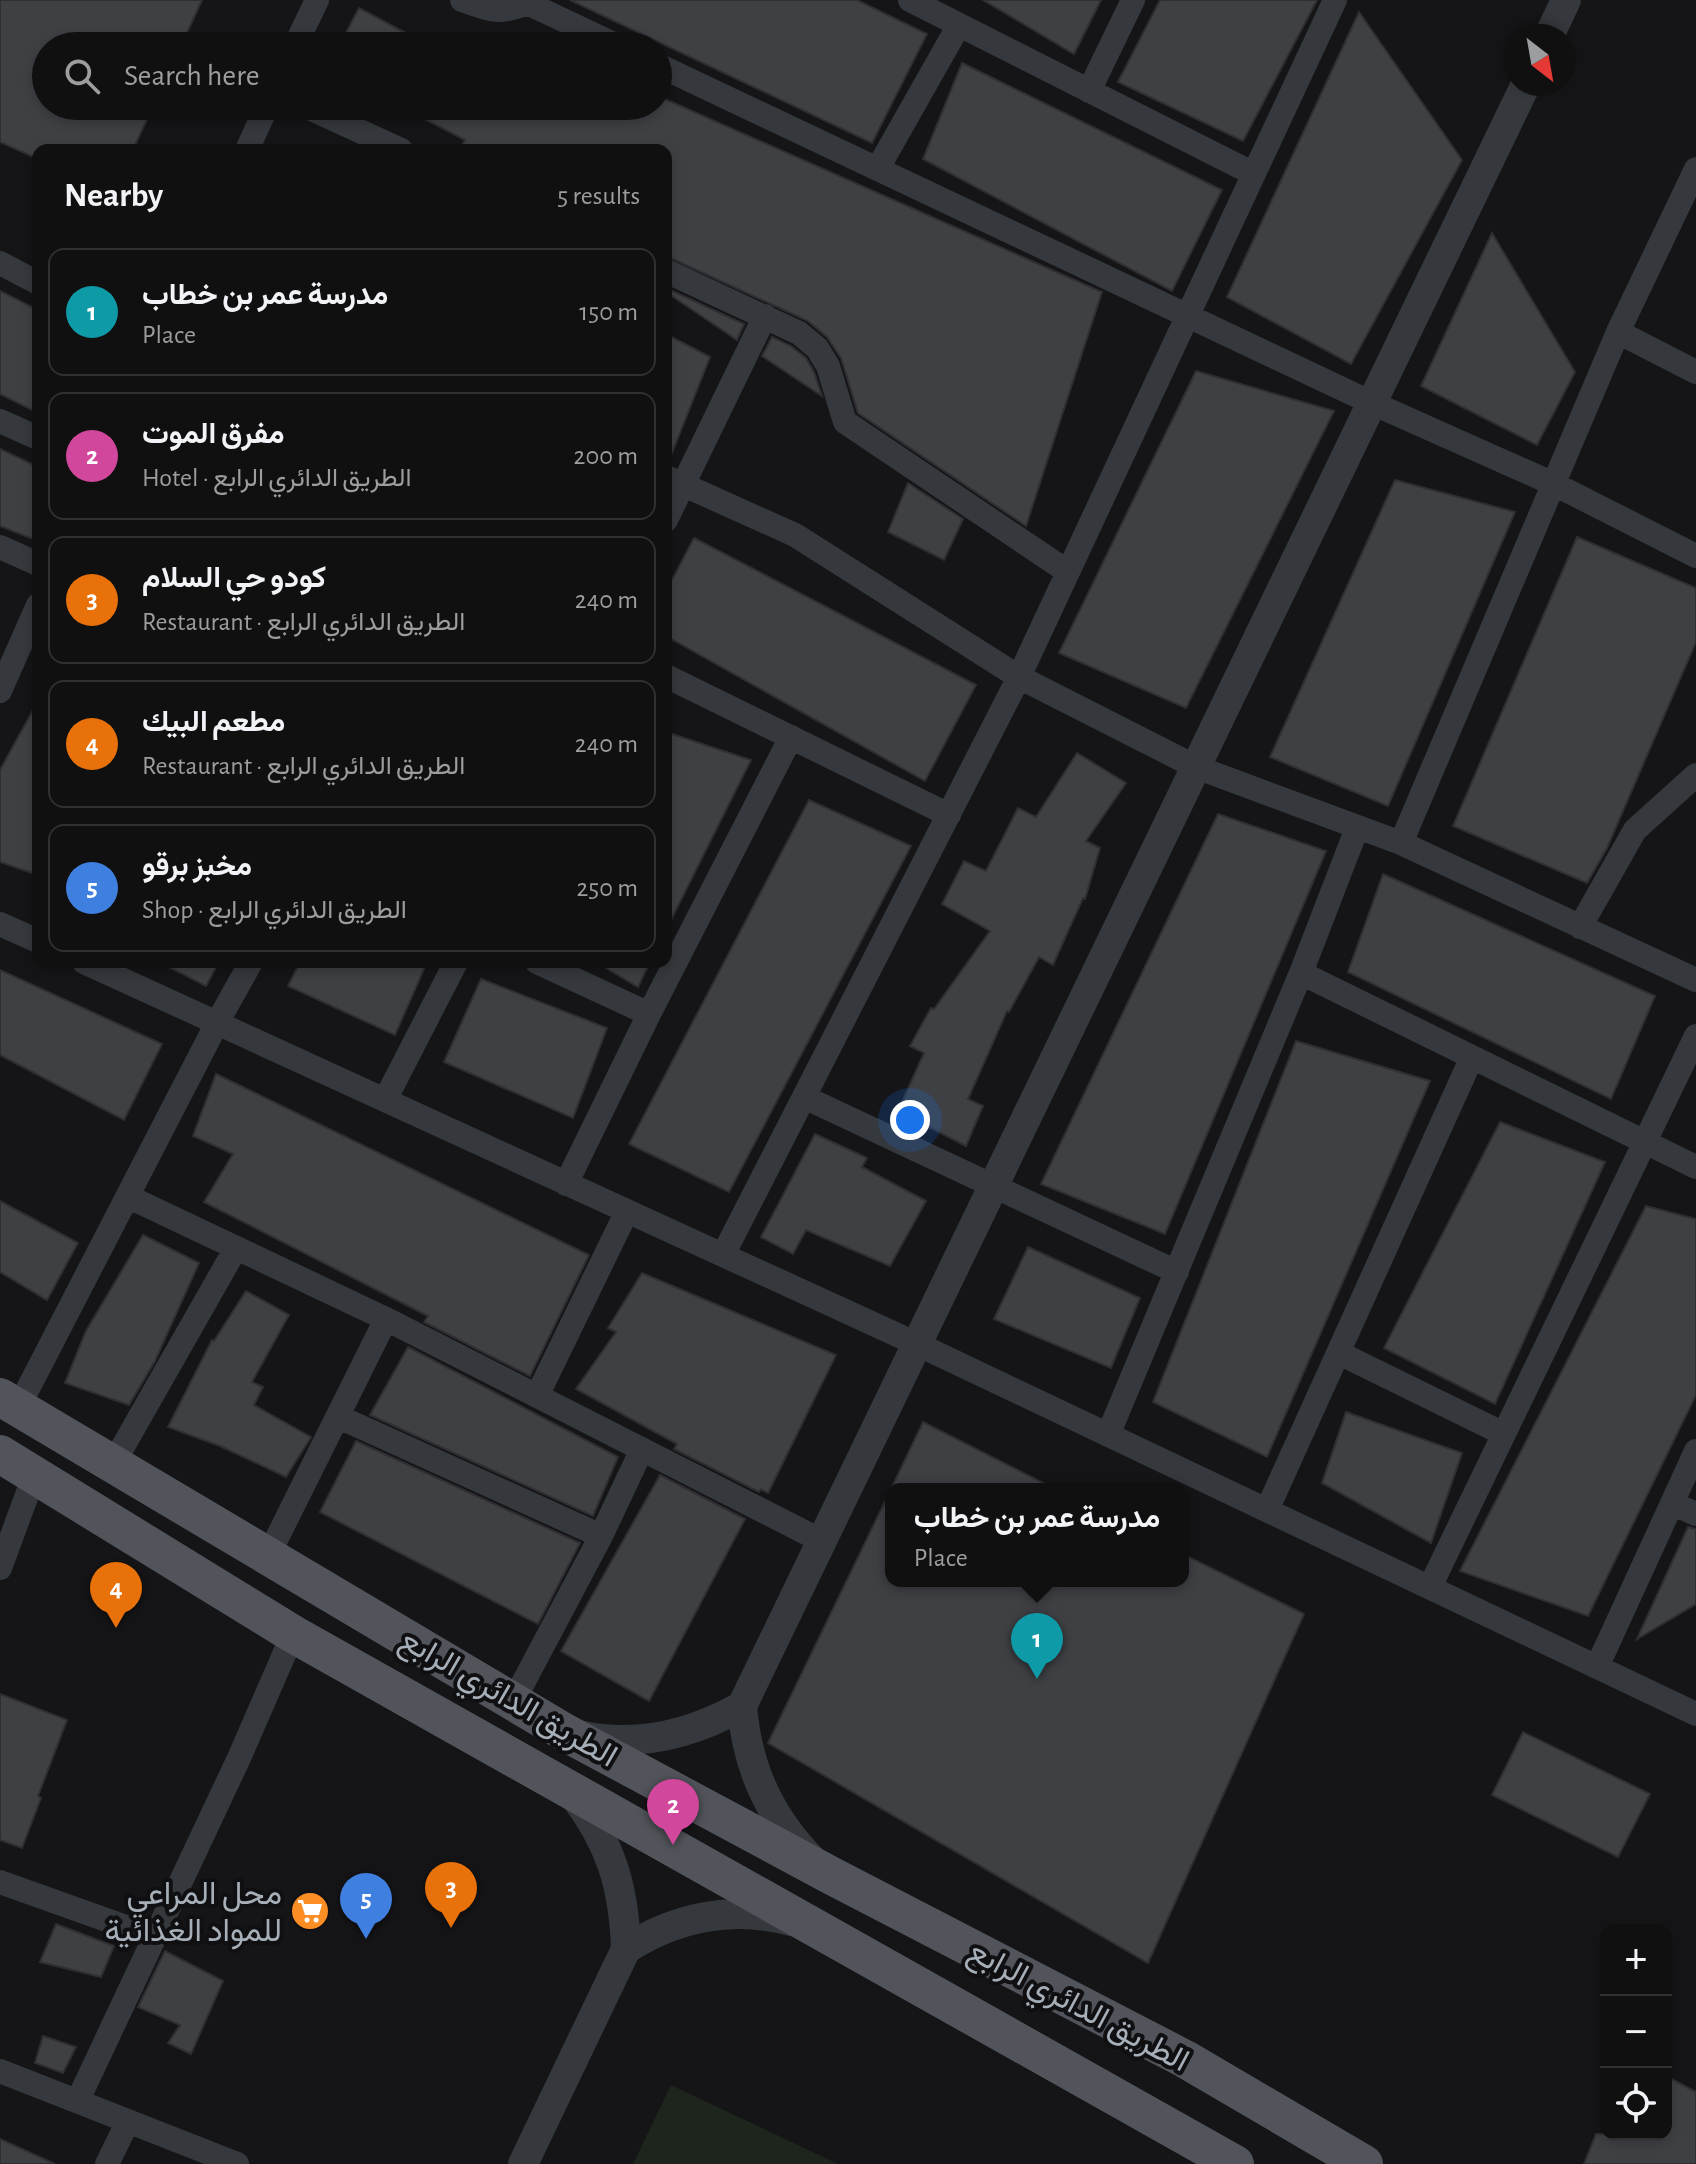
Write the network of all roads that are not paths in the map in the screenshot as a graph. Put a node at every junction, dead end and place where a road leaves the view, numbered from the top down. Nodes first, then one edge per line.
1 (317, 0) edge
2 (462, 0) edge
3 (910, 0) edge
4 (1133, 0) edge
5 (1335, 0) edge
6 (1566, 0) edge
7 (528, 2) edge
8 (1555, 24) edge
9 (959, 25) junction
10 (302, 32) edge
11 (589, 32) edge
12 (672, 72) edge
13 (1089, 91) junction
14 (1520, 96) edge
15 (261, 120) edge
16 (336, 120) edge
17 (250, 144) edge
18 (388, 144) edge
19 (878, 168) junction
20 (1696, 169) edge
21 (1252, 173) junction
22 (0, 263) edge
23 (672, 274) edge
24 (32, 280) edge
25 (1188, 315) junction
26 (765, 316) junction
27 (1618, 332) junction
28 (1696, 372) edge
29 (1372, 403) junction
30 (0, 421) edge
31 (32, 435) edge
32 (674, 481) edge
33 (1554, 484) junction
34 (0, 547) edge
35 (1696, 556) edge
36 (32, 561) edge
37 (1068, 572) junction
38 (32, 619) edge
39 (1019, 677) junction
40 (672, 679) edge
41 (0, 691) edge
42 (791, 737) junction
43 (1196, 767) junction
44 (1696, 775) edge
45 (949, 815) junction
46 (1357, 828) junction
47 (1401, 843) junction
48 (0, 924) edge
49 (1580, 927) junction
50 (32, 938) edge
51 (97, 968) edge
52 (248, 968) edge
53 (453, 968) edge
54 (550, 968) edge
55 (1301, 973) junction
56 (1696, 980) edge
57 (649, 1014) junction
58 (217, 1023) junction
59 (1696, 1036) edge
60 (1472, 1057) junction
61 (804, 1097) junction
62 (385, 1100) junction
63 (1645, 1142) junction
64 (1696, 1167) edge
65 (566, 1184) junction
66 (994, 1185) junction
67 (129, 1197) junction
68 (627, 1211) junction
69 (236, 1248) junction
70 (723, 1255) junction
71 (1177, 1272) junction
72 (386, 1319) junction
73 (917, 1344) junction
74 (1339, 1353) junction
75 (537, 1396) junction
76 (9, 1403) edge
77 (339, 1417) junction
78 (1504, 1434) junction
79 (1108, 1435) junction
80 (642, 1449) junction
81 (1696, 1451) edge
82 (0, 1454) edge
83 (113, 1464) junction
84 (34, 1476) junction
85 (1672, 1503) junction
86 (1267, 1510) junction
87 (1696, 1514) edge
88 (601, 1536) junction
89 (822, 1541) junction
90 (268, 1556) junction
91 (0, 1568) edge
92 (1430, 1587) junction
93 (293, 1634) junction
94 (1597, 1667) junction
95 (513, 1702) junction
96 (742, 1706) junction
97 (1696, 1714) edge
98 (566, 1733) junction
99 (568, 1788) junction
100 (832, 1876) junction
101 (0, 1882) edge
102 (809, 1927) junction
103 (154, 1937) junction
104 (626, 1949) junction
105 (0, 2071) edge
106 (78, 2100) junction
107 (128, 2121) junction
108 (107, 2164) edge
109 (237, 2164) edge
110 (523, 2164) edge
111 (1235, 2164) edge
112 (1364, 2164) edge

1 - 10 street
2 - 7 street
3 - 9 street
4 - 13 street
5 - 21 street
6 - 8 street
7 - 11 street
9 - 13 street
9 - 19 street
12 - 19 street
13 - 21 street
14 - 29 street
15 - 17 street
16 - 18 street
19 - 25 street
20 - 27 street
21 - 25 street
22 - 24 street
23 - 26 street
25 - 29 street
25 - 37 street
26 - 32 street
26 - 37 street
27 - 28 street
27 - 33 street
29 - 33 street
29 - 43 street
30 - 31 street
32 - 39 street
33 - 35 street
33 - 47 street
34 - 36 street
37 - 39 street
38 - 41 street
39 - 43 street
39 - 45 street
40 - 42 street
42 - 45 street
42 - 57 street
43 - 46 street
43 - 66 street
44 - 49 street
45 - 61 street
46 - 47 street
46 - 55 street
47 - 49 street
48 - 50 street
49 - 56 street
51 - 58 street
52 - 58 street
53 - 62 street
54 - 57 street
55 - 60 street
55 - 71 street
57 - 65 street
58 - 62 street
58 - 67 street
59 - 63 street
60 - 63 street
60 - 74 street
61 - 66 street
61 - 70 street
62 - 65 street
63 - 64 street
63 - 78 street
65 - 68 street
66 - 71 street
66 - 73 street
67 - 69 street
67 - 76 street
68 - 70 street
68 - 75 street
69 - 72 street
69 - 83 street
70 - 73 street
71 - 79 street
72 - 75 street
72 - 77 street
73 - 79 street
73 - 89 street
74 - 78 street
74 - 86 street
75 - 80 street
76 - 83 main road, الطريق الدائري الرابع
77 - 88 street
77 - 90 street
78 - 92 street
79 - 86 street
80 - 88 street
80 - 89 street
81 - 85 street
82 - 84 main road, الطريق الدائري الرابع
83 - 90 main road, الطريق الدائري الرابع
84 - 91 street
84 - 93 main road, الطريق الدائري الرابع
85 - 87 street
85 - 94 street
86 - 92 street
88 - 95 street
89 - 96 street
90 - 95 main road, الطريق الدائري الرابع
92 - 94 street
93 - 99 main road, الطريق الدائري الرابع
93 - 103 street
94 - 97 street
95 - 98 main road, الطريق الدائري الرابع
96 - 98 street
96 - 100 street
98 - 100 main road, الطريق الدائري الرابع
99 - 102 main road, الطريق الدائري الرابع
99 - 104 street
100 - 112 main road, الطريق الدائري الرابع
101 - 103 street
102 - 104 street
102 - 111 main road, الطريق الدائري الرابع
103 - 106 street
104 - 110 street
105 - 106 street
106 - 107 street
107 - 108 street
107 - 109 street

